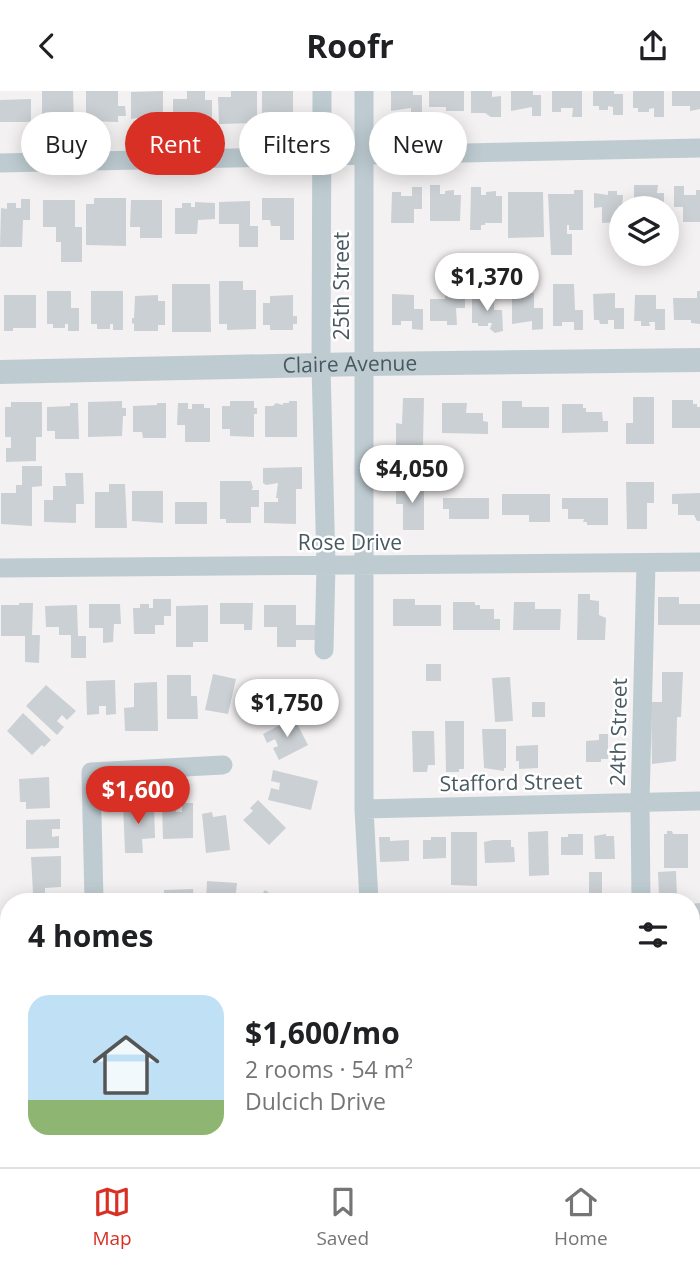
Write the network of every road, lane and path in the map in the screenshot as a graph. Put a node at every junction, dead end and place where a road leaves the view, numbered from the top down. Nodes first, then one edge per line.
1 (322, 91) edge
2 (364, 91) edge
3 (322, 112) edge
4 (700, 148) edge
5 (355, 155) edge
6 (365, 155) junction
7 (239, 159) edge
8 (0, 163) edge
9 (322, 175) edge
10 (700, 360) edge
11 (364, 364) junction
12 (321, 366) junction
13 (0, 372) edge
14 (700, 562) edge
15 (646, 563) junction
16 (326, 565) junction
17 (363, 566) junction
18 (0, 568) edge
19 (324, 650) dead end
20 (223, 765) dead end
21 (700, 801) edge
22 (640, 803) junction
23 (364, 809) junction
24 (94, 893) edge
25 (369, 893) edge
26 (641, 893) edge

1 - 3 street, 25th Street
2 - 6 street, 25th Street
4 - 6 street
5 - 6 street
6 - 11 street, 25th Street
7 - 8 street
9 - 12 street, 25th Street
10 - 11 street, Claire Avenue
11 - 12 street, Claire Avenue
11 - 17 street, 25th Street
12 - 13 street, Claire Avenue
12 - 16 street, 25th Street
14 - 15 street, Rose Drive
15 - 17 street, Rose Drive
15 - 22 street, 24th Street
16 - 17 street, Rose Drive
16 - 18 street, Rose Drive
16 - 19 street, 25th Street
17 - 23 street, 25th Street
20 - 24 street
21 - 22 street, Stafford Street
22 - 23 street, Stafford Street
22 - 26 street, 24th Street
23 - 25 street, 25th Street

